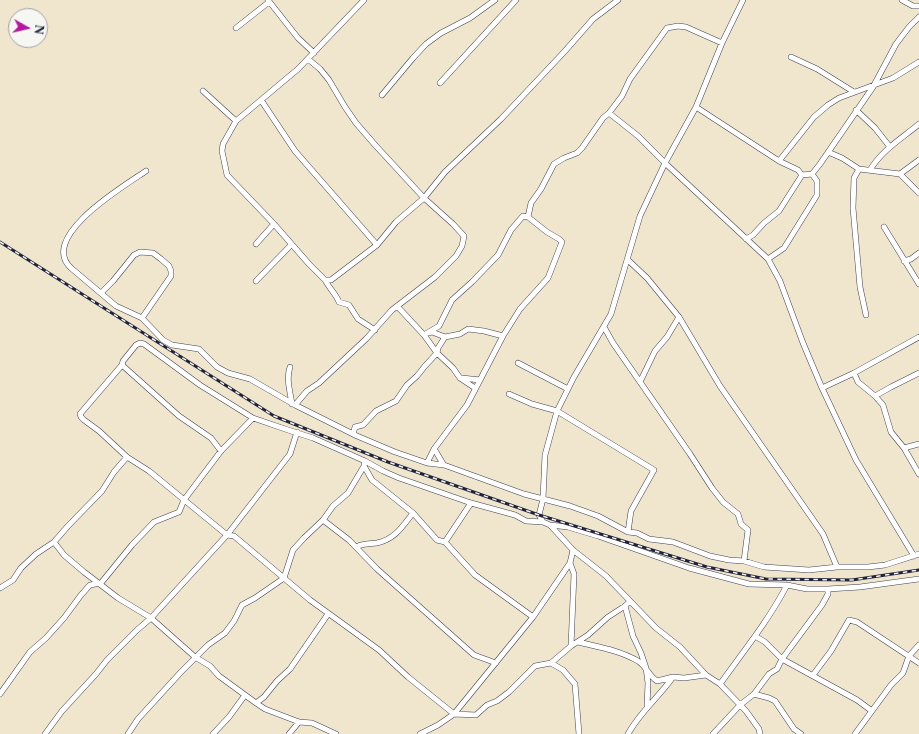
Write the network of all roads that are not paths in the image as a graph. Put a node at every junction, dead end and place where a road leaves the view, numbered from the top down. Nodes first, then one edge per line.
1 (364, 0) edge
2 (495, 0) edge
3 (516, 0) edge
4 (618, 0) edge
5 (743, 0) edge
6 (902, 0) edge
7 (269, 1) edge
8 (919, 6) edge
9 (919, 17) edge
10 (236, 28) dead end
11 (722, 43) junction
12 (314, 53) junction
13 (791, 57) dead end
14 (308, 59) junction
15 (919, 62) edge
16 (440, 83) dead end
17 (873, 87) junction
18 (203, 91) dead end
19 (854, 92) junction
20 (382, 95) dead end
21 (261, 100) junction
22 (696, 107) junction
23 (856, 110) junction
24 (609, 113) junction
25 (236, 121) junction
26 (919, 124) edge
27 (890, 147) junction
28 (828, 152) junction
29 (919, 160) edge
30 (779, 161) junction
31 (665, 163) junction
32 (859, 169) junction
33 (870, 170) junction
34 (146, 171) dead end
35 (812, 174) junction
36 (900, 174) junction
37 (802, 176) junction
38 (919, 193) edge
39 (424, 198) junction
40 (528, 217) junction
41 (274, 224) junction
42 (884, 227) dead end
43 (746, 239) junction
44 (256, 244) dead end
45 (291, 245) junction
46 (377, 245) junction
47 (919, 253) edge
48 (768, 259) junction
49 (628, 260) junction
50 (904, 261) junction
51 (325, 280) junction
52 (256, 281) dead end
53 (919, 284) edge
54 (101, 292) junction
55 (397, 306) junction
56 (866, 315) dead end
57 (142, 318) junction
58 (679, 318) junction
59 (604, 327) junction
60 (375, 330) junction
61 (424, 335) junction
62 (503, 336) junction
63 (445, 337) junction
64 (919, 337) edge
65 (437, 354) junction
66 (518, 363) dead end
67 (122, 365) junction
68 (290, 367) dead end
69 (854, 373) junction
70 (919, 373) edge
71 (460, 378) junction
72 (480, 380) junction
73 (640, 382) junction
74 (475, 388) junction
75 (822, 388) junction
76 (568, 390) junction
77 (509, 394) dead end
78 (875, 396) junction
79 (293, 404) junction
80 (557, 411) junction
81 (253, 418) junction
82 (297, 432) junction
83 (353, 434) junction
84 (919, 444) edge
85 (904, 448) junction
86 (434, 450) junction
87 (221, 451) junction
88 (127, 456) junction
89 (427, 463) junction
90 (365, 464) junction
91 (444, 465) junction
92 (919, 474) edge
93 (184, 500) junction
94 (543, 500) junction
95 (470, 503) junction
96 (413, 513) junction
97 (324, 520) junction
98 (543, 522) junction
99 (550, 524) junction
100 (628, 532) junction
101 (227, 535) junction
102 (54, 542) junction
103 (445, 542) junction
104 (356, 547) junction
105 (573, 550) junction
106 (916, 555) edge
107 (744, 561) junction
108 (570, 563) junction
109 (837, 567) junction
110 (284, 578) junction
111 (919, 579) edge
112 (101, 583) junction
113 (787, 585) junction
114 (0, 588) edge
115 (828, 589) junction
116 (630, 601) junction
117 (625, 606) junction
118 (328, 614) junction
119 (533, 617) junction
120 (151, 618) junction
121 (755, 636) junction
122 (578, 642) junction
123 (919, 645) edge
124 (571, 646) junction
125 (910, 656) junction
126 (196, 657) junction
127 (782, 659) junction
128 (496, 663) junction
129 (551, 663) junction
130 (919, 663) edge
131 (646, 668) junction
132 (706, 675) junction
133 (813, 675) junction
134 (673, 677) junction
135 (720, 684) junction
136 (0, 694) edge
137 (754, 694) junction
138 (245, 695) junction
139 (256, 703) junction
140 (740, 705) junction
141 (647, 706) junction
142 (872, 711) junction
143 (454, 714) junction
144 (299, 722) junction
145 (429, 730) junction
146 (46, 734) edge
147 (128, 734) edge
148 (213, 734) edge
149 (289, 734) edge
150 (336, 734) edge
151 (420, 734) edge
152 (424, 734) edge
153 (579, 734) edge
154 (628, 734) edge
155 (713, 734) edge
156 (760, 734) edge
157 (801, 734) edge
158 (855, 734) edge

1 - 12 street
2 - 20 street
3 - 16 street
4 - 39 street
5 - 11 street
6 - 8 street
7 - 10 street
7 - 12 street
9 - 17 street
11 - 22 street
11 - 24 street
12 - 14 street
13 - 19 street
14 - 21 street
14 - 39 street
15 - 17 street
17 - 19 street
17 - 23 street
18 - 25 street
19 - 30 street
21 - 25 street
21 - 46 street
22 - 30 street
22 - 31 street
23 - 27 street
23 - 28 street
24 - 31 street
24 - 40 street
25 - 41 street
26 - 27 street
27 - 33 street
28 - 32 street
28 - 35 street
29 - 36 street
30 - 37 street
31 - 43 street
31 - 49 street
32 - 33 street
32 - 56 street
33 - 36 street
34 - 54 street
35 - 37 street
35 - 48 street
36 - 38 street
37 - 43 street
39 - 46 street
39 - 55 street
40 - 61 street
40 - 62 street
41 - 44 street
41 - 45 street
42 - 50 street
43 - 48 street
45 - 51 street
45 - 52 street
46 - 51 street
47 - 50 street
48 - 75 street
49 - 58 street
49 - 59 street
50 - 53 street
51 - 60 street
54 - 57 street
54 - 57 street
55 - 60 street
55 - 61 street
57 - 79 street
58 - 73 street
58 - 109 street
59 - 73 street
59 - 76 street
60 - 79 street
61 - 63 street
61 - 65 street
62 - 63 street
62 - 72 street
63 - 65 street
64 - 69 street
65 - 71 street
65 - 83 street
66 - 76 street
67 - 81 street
67 - 87 street
67 - 88 street
68 - 79 street
69 - 75 street
69 - 78 street
70 - 78 street
71 - 72 street
71 - 74 street
72 - 74 street
73 - 107 street
74 - 86 street
75 - 106 street
76 - 80 street
77 - 80 street
78 - 85 street
79 - 83 street
80 - 94 street
80 - 100 street
81 - 82 street
81 - 87 street
82 - 90 street
82 - 101 street
83 - 89 street
84 - 85 street
85 - 92 street
86 - 89 street
86 - 91 street
87 - 93 street
88 - 93 street
88 - 102 street
89 - 91 street
90 - 95 street
90 - 96 street
90 - 97 street
91 - 94 street
93 - 101 street
93 - 112 street
94 - 98 street
94 - 100 street
95 - 98 street
95 - 103 street
96 - 103 street
96 - 104 street
97 - 104 street
97 - 110 street
98 - 99 street
99 - 105 street
99 - 113 street
100 - 107 street
101 - 110 street
101 - 120 street
102 - 112 street
102 - 114 street
103 - 119 street
104 - 128 street
105 - 108 street
105 - 116 street
106 - 109 street
107 - 109 street
108 - 119 street
108 - 124 street
110 - 118 street
110 - 126 street
111 - 115 street
112 - 120 street
112 - 136 street
113 - 115 street
113 - 121 street
115 - 127 street
116 - 117 street
116 - 132 street
117 - 122 street
117 - 131 street
118 - 139 street
118 - 143 street
119 - 128 street
120 - 126 street
120 - 146 street
121 - 127 street
121 - 135 street
122 - 124 street
122 - 131 street
123 - 125 street
124 - 129 street
125 - 130 street
125 - 133 street
125 - 142 street
126 - 138 street
126 - 147 street
127 - 133 street
127 - 137 street
128 - 143 street
129 - 143 street
129 - 153 street
131 - 134 street
131 - 141 street
132 - 134 street
132 - 135 street
133 - 142 street
134 - 141 street
135 - 140 street
137 - 140 street
137 - 157 street
138 - 139 street
138 - 148 street
139 - 144 street
140 - 155 street
140 - 156 street
141 - 154 street
142 - 158 street
143 - 145 street
144 - 149 street
144 - 150 street
145 - 151 street
145 - 152 street

